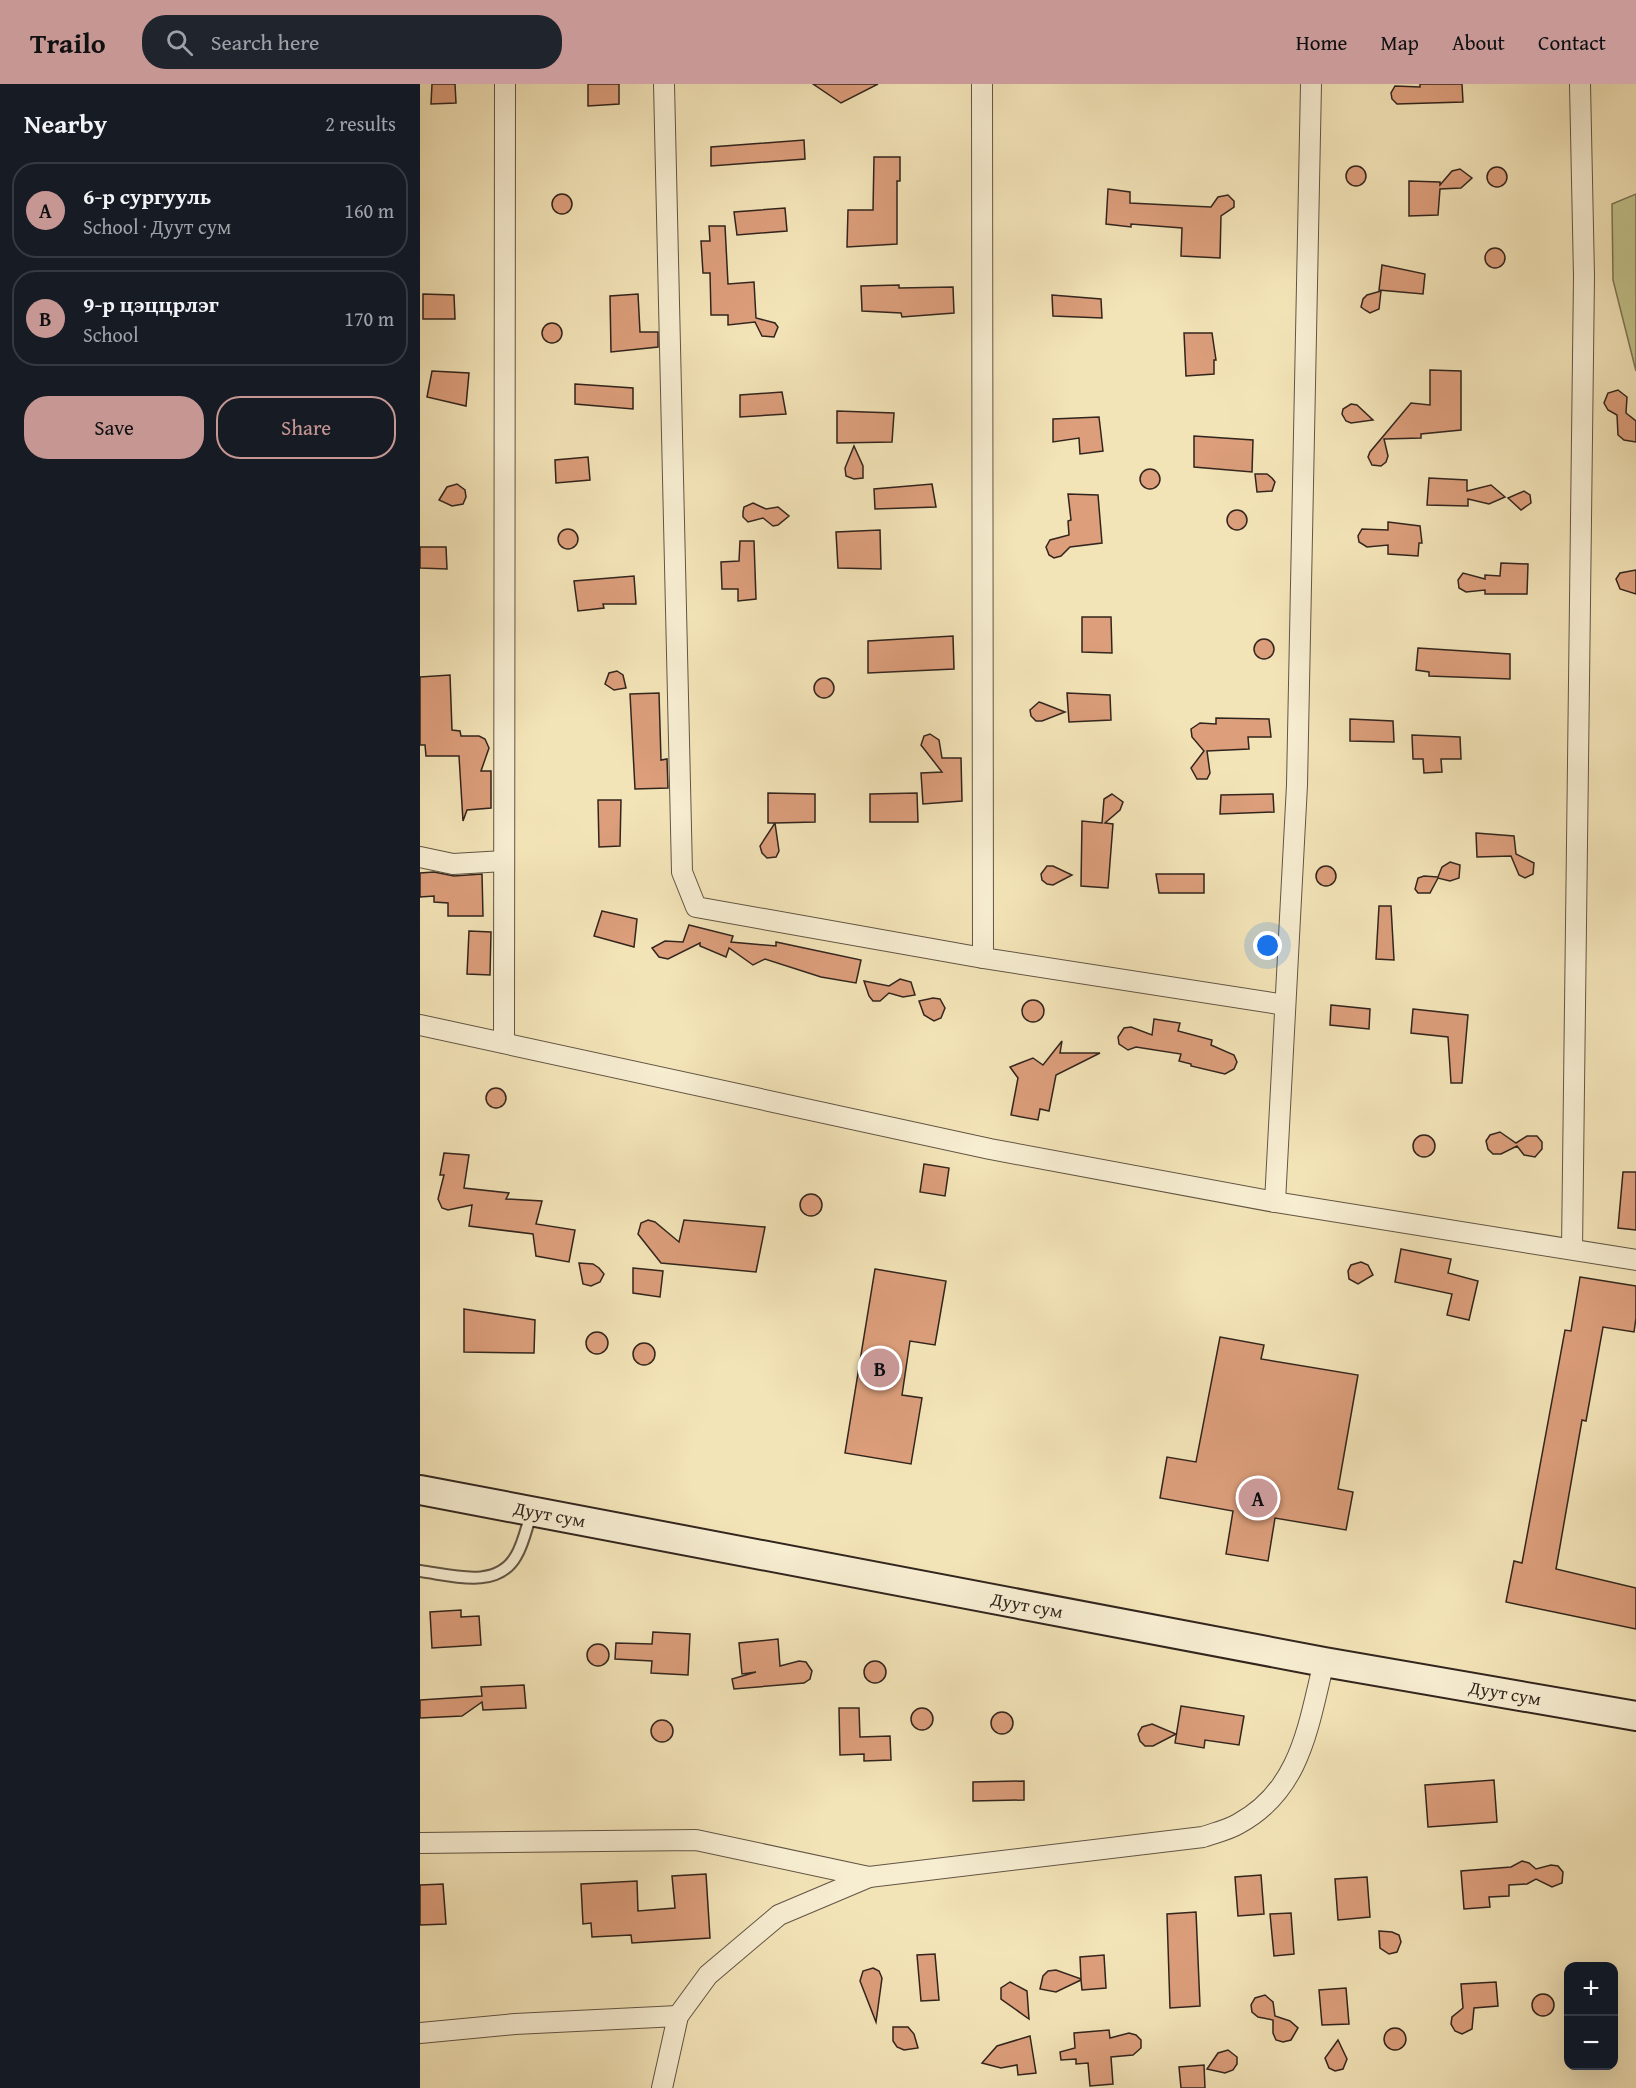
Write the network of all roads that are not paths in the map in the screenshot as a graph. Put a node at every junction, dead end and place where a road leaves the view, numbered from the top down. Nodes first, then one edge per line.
1 (505, 84) edge
2 (664, 84) edge
3 (982, 84) edge
4 (1311, 84) edge
5 (1580, 84) edge
6 (420, 856) edge
7 (504, 861) junction
8 (983, 958) junction
9 (1285, 1005) junction
10 (420, 1025) edge
11 (504, 1042) junction
12 (1275, 1202) junction
13 (1572, 1249) junction
14 (1636, 1260) edge
15 (420, 1490) edge
16 (532, 1511) junction
17 (420, 1570) edge
18 (1324, 1662) junction
19 (1636, 1716) edge
20 (420, 1843) edge
21 (869, 1877) junction
22 (678, 2016) junction
23 (420, 2034) edge
24 (662, 2088) edge

1 - 7 street
2 - 8 street
3 - 8 street
4 - 9 street
5 - 13 street
6 - 7 street
7 - 11 street
8 - 9 street
9 - 12 street
10 - 11 street
11 - 12 street
12 - 13 street
13 - 14 street
15 - 16 main road, Дуут сум
16 - 17 lane
16 - 18 main road, Дуут сум
18 - 19 main road, Дуут сум
18 - 21 street
20 - 21 street
21 - 22 street
22 - 23 street
22 - 24 street

